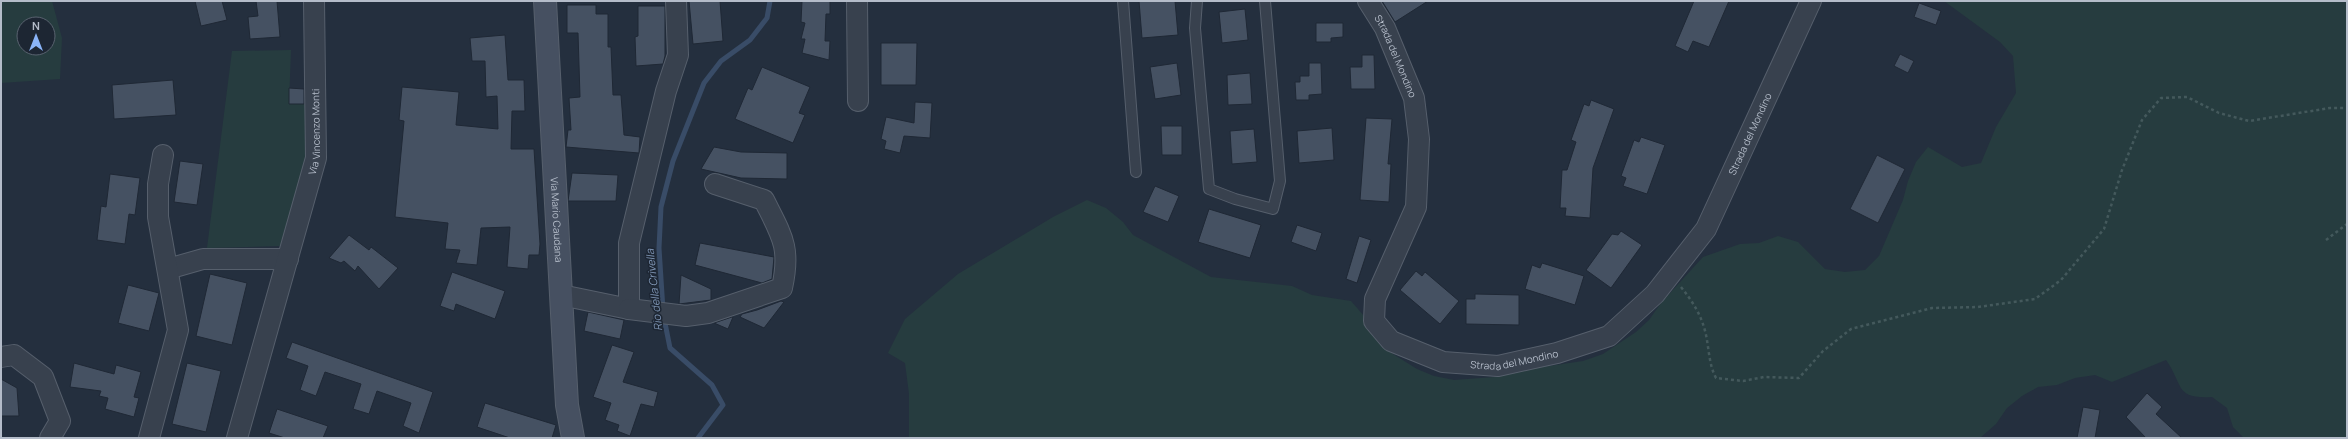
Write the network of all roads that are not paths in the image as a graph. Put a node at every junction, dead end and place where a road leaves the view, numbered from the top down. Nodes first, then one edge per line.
1 (314, 1) edge
2 (545, 1) edge
3 (676, 1) edge
4 (857, 1) edge
5 (1122, 1) edge
6 (1198, 1) edge
7 (1265, 1) edge
8 (1368, 1) edge
9 (1811, 1) edge
10 (858, 101) dead end
11 (163, 155) dead end
12 (1136, 172) dead end
13 (715, 184) dead end
14 (288, 259) junction
15 (168, 269) junction
16 (561, 295) junction
17 (629, 309) junction
18 (1, 357) edge
19 (50, 438) edge
20 (149, 438) edge
21 (237, 438) edge
22 (573, 438) edge

1 - 14 street, Via Vincenzo Monti
2 - 16 main road, Via Mario Caudana
3 - 17 street
4 - 10 street
5 - 12 lane
6 - 7 lane
8 - 9 street, Strada del Mondino
11 - 15 street
13 - 17 street
14 - 15 street
14 - 21 street, Via Vincenzo Monti
15 - 20 street
16 - 17 street
16 - 22 main road, Via Mario Caudana
18 - 19 street

